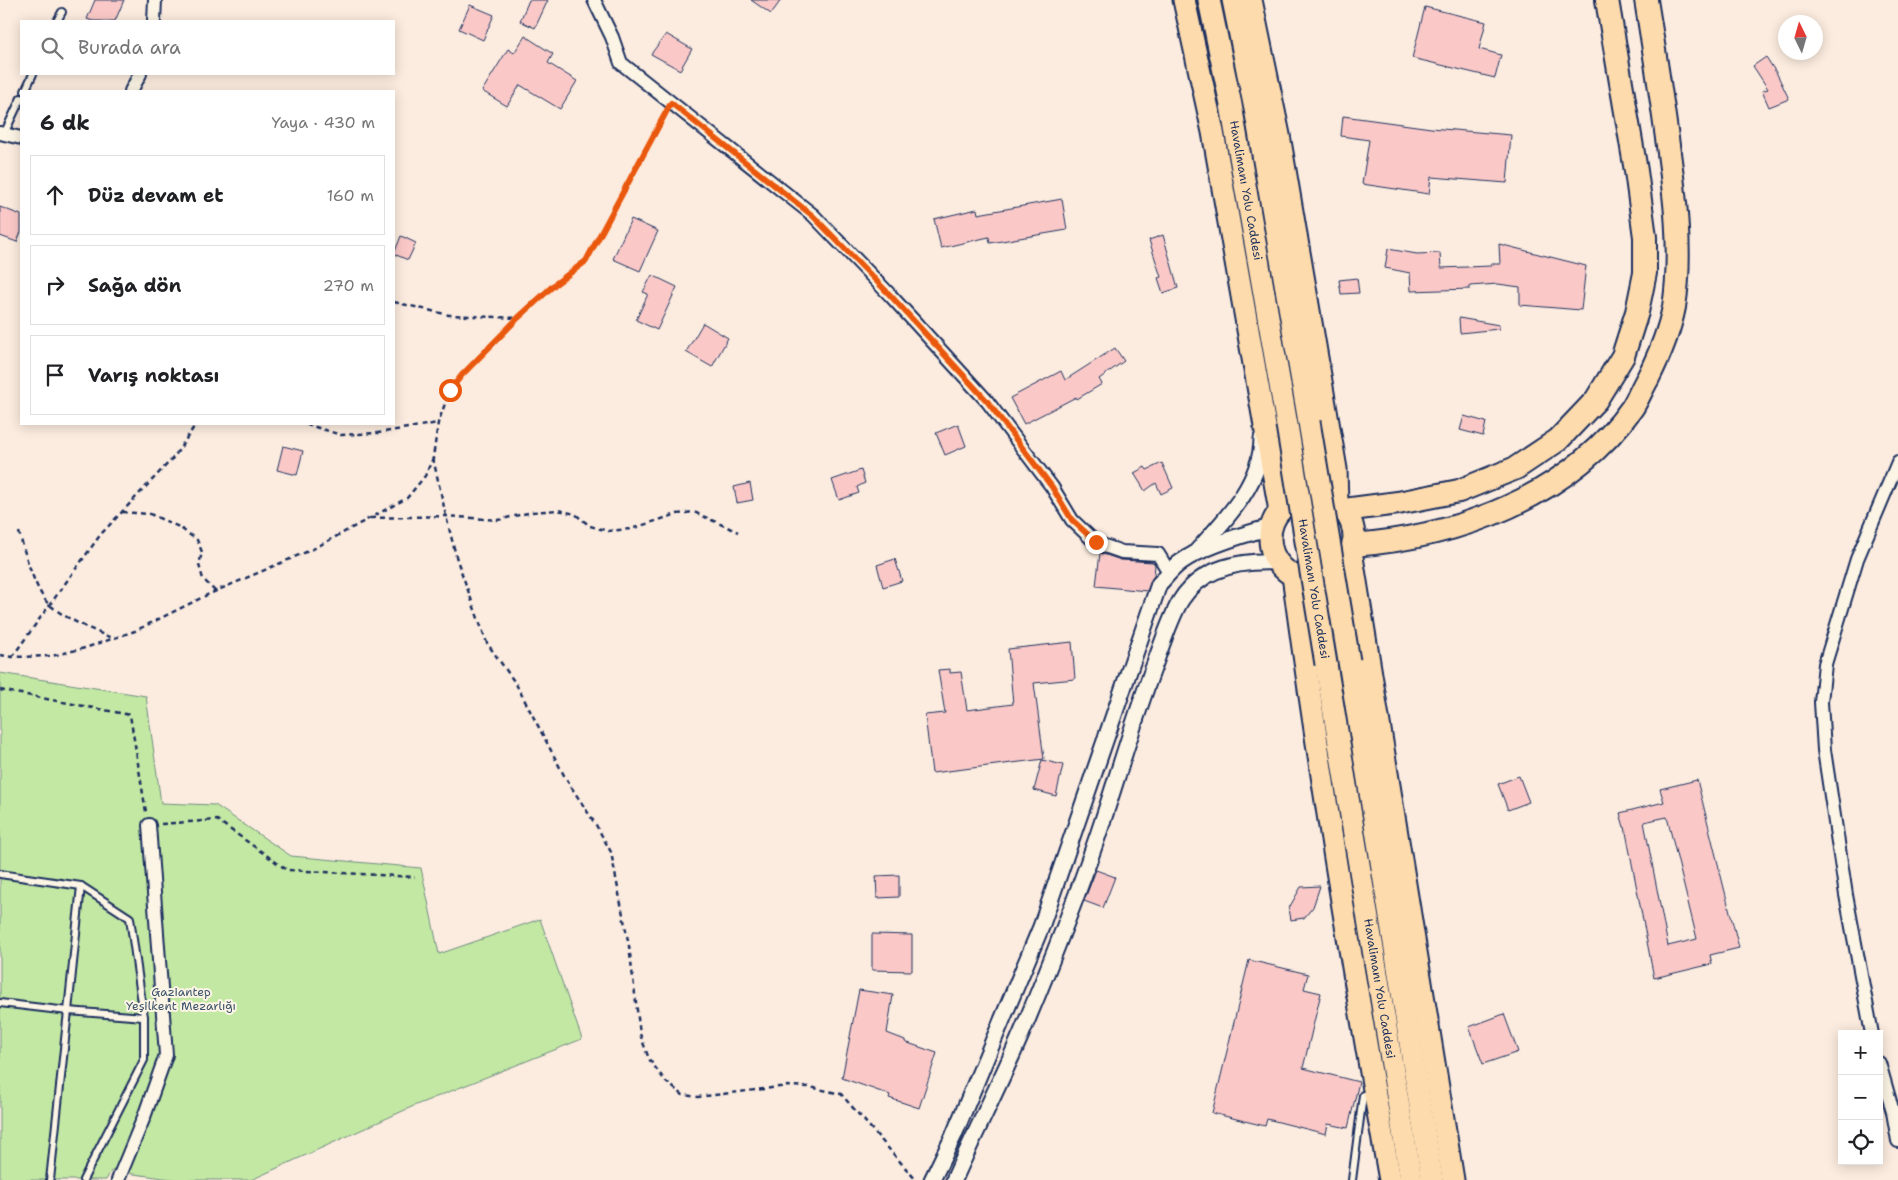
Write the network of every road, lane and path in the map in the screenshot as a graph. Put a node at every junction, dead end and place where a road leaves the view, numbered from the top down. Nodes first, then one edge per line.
1 (155, 0) edge
2 (594, 0) edge
3 (1184, 0) edge
4 (1209, 0) edge
5 (1233, 0) edge
6 (1251, 0) edge
7 (1606, 0) edge
8 (1647, 0) edge
9 (62, 12) dead end
10 (58, 20) edge
11 (154, 20) edge
12 (32, 75) edge
13 (139, 75) edge
14 (25, 90) edge
15 (132, 90) edge
16 (20, 100) edge
17 (671, 103) junction
18 (2, 134) edge
19 (20, 138) edge
20 (395, 302) edge
21 (518, 318) junction
22 (1262, 421) junction
23 (438, 423) junction
24 (195, 425) edge
25 (309, 425) edge
26 (433, 458) junction
27 (1898, 462) edge
28 (1341, 507) junction
29 (122, 512) junction
30 (446, 516) junction
31 (370, 518) junction
32 (1276, 519) junction
33 (19, 532) dead end
34 (738, 532) dead end
35 (1352, 548) junction
36 (1194, 555) junction
37 (1286, 569) junction
38 (1169, 572) junction
39 (216, 592) junction
40 (49, 606) junction
41 (113, 638) junction
42 (0, 655) edge
43 (12, 657) junction
44 (0, 690) edge
45 (149, 825) junction
46 (0, 874) edge
47 (415, 876) dead end
48 (81, 886) junction
49 (0, 1003) edge
50 (68, 1011) junction
51 (144, 1017) junction
52 (1871, 1030) edge
53 (1882, 1075) edge
54 (1364, 1095) dead end
55 (1898, 1141) edge
56 (50, 1180) edge
57 (83, 1180) edge
58 (118, 1180) edge
59 (916, 1180) edge
60 (932, 1180) edge
61 (954, 1180) edge
62 (1352, 1180) edge
63 (1390, 1180) edge
64 (1411, 1180) edge
65 (1432, 1180) edge
66 (1453, 1180) edge

1 - 11 street
2 - 17 street
3 - 22 highway
4 - 64 highway, Havalimanı Yolu Caddesi, bridge
5 - 65 highway, Havalimanı Yolu Caddesi, bridge
6 - 28 highway
7 - 28 highway
8 - 35 highway
9 - 10 lane
12 - 14 lane
13 - 15 street
16 - 18 lane
17 - 21 path
17 - 38 street
18 - 19 street
20 - 21 path
21 - 23 path
22 - 32 highway
22 - 36 street
23 - 25 path
23 - 26 path
24 - 29 path
26 - 30 path
26 - 31 path
27 - 52 street
28 - 32 highway
28 - 35 highway
29 - 39 path
29 - 40 path
30 - 31 path
30 - 34 path
30 - 59 path
31 - 39 path
32 - 36 street
32 - 37 highway
33 - 40 path
35 - 37 highway
35 - 66 highway
36 - 38 street
37 - 61 street
37 - 63 highway
38 - 60 street
39 - 41 path
40 - 41 path
40 - 43 path
41 - 43 path
42 - 43 path
44 - 45 path
45 - 47 path
45 - 58 street
46 - 48 lane
48 - 50 lane
48 - 51 lane
49 - 50 lane
50 - 51 lane
50 - 56 lane
51 - 57 lane
53 - 55 street
54 - 62 lane

